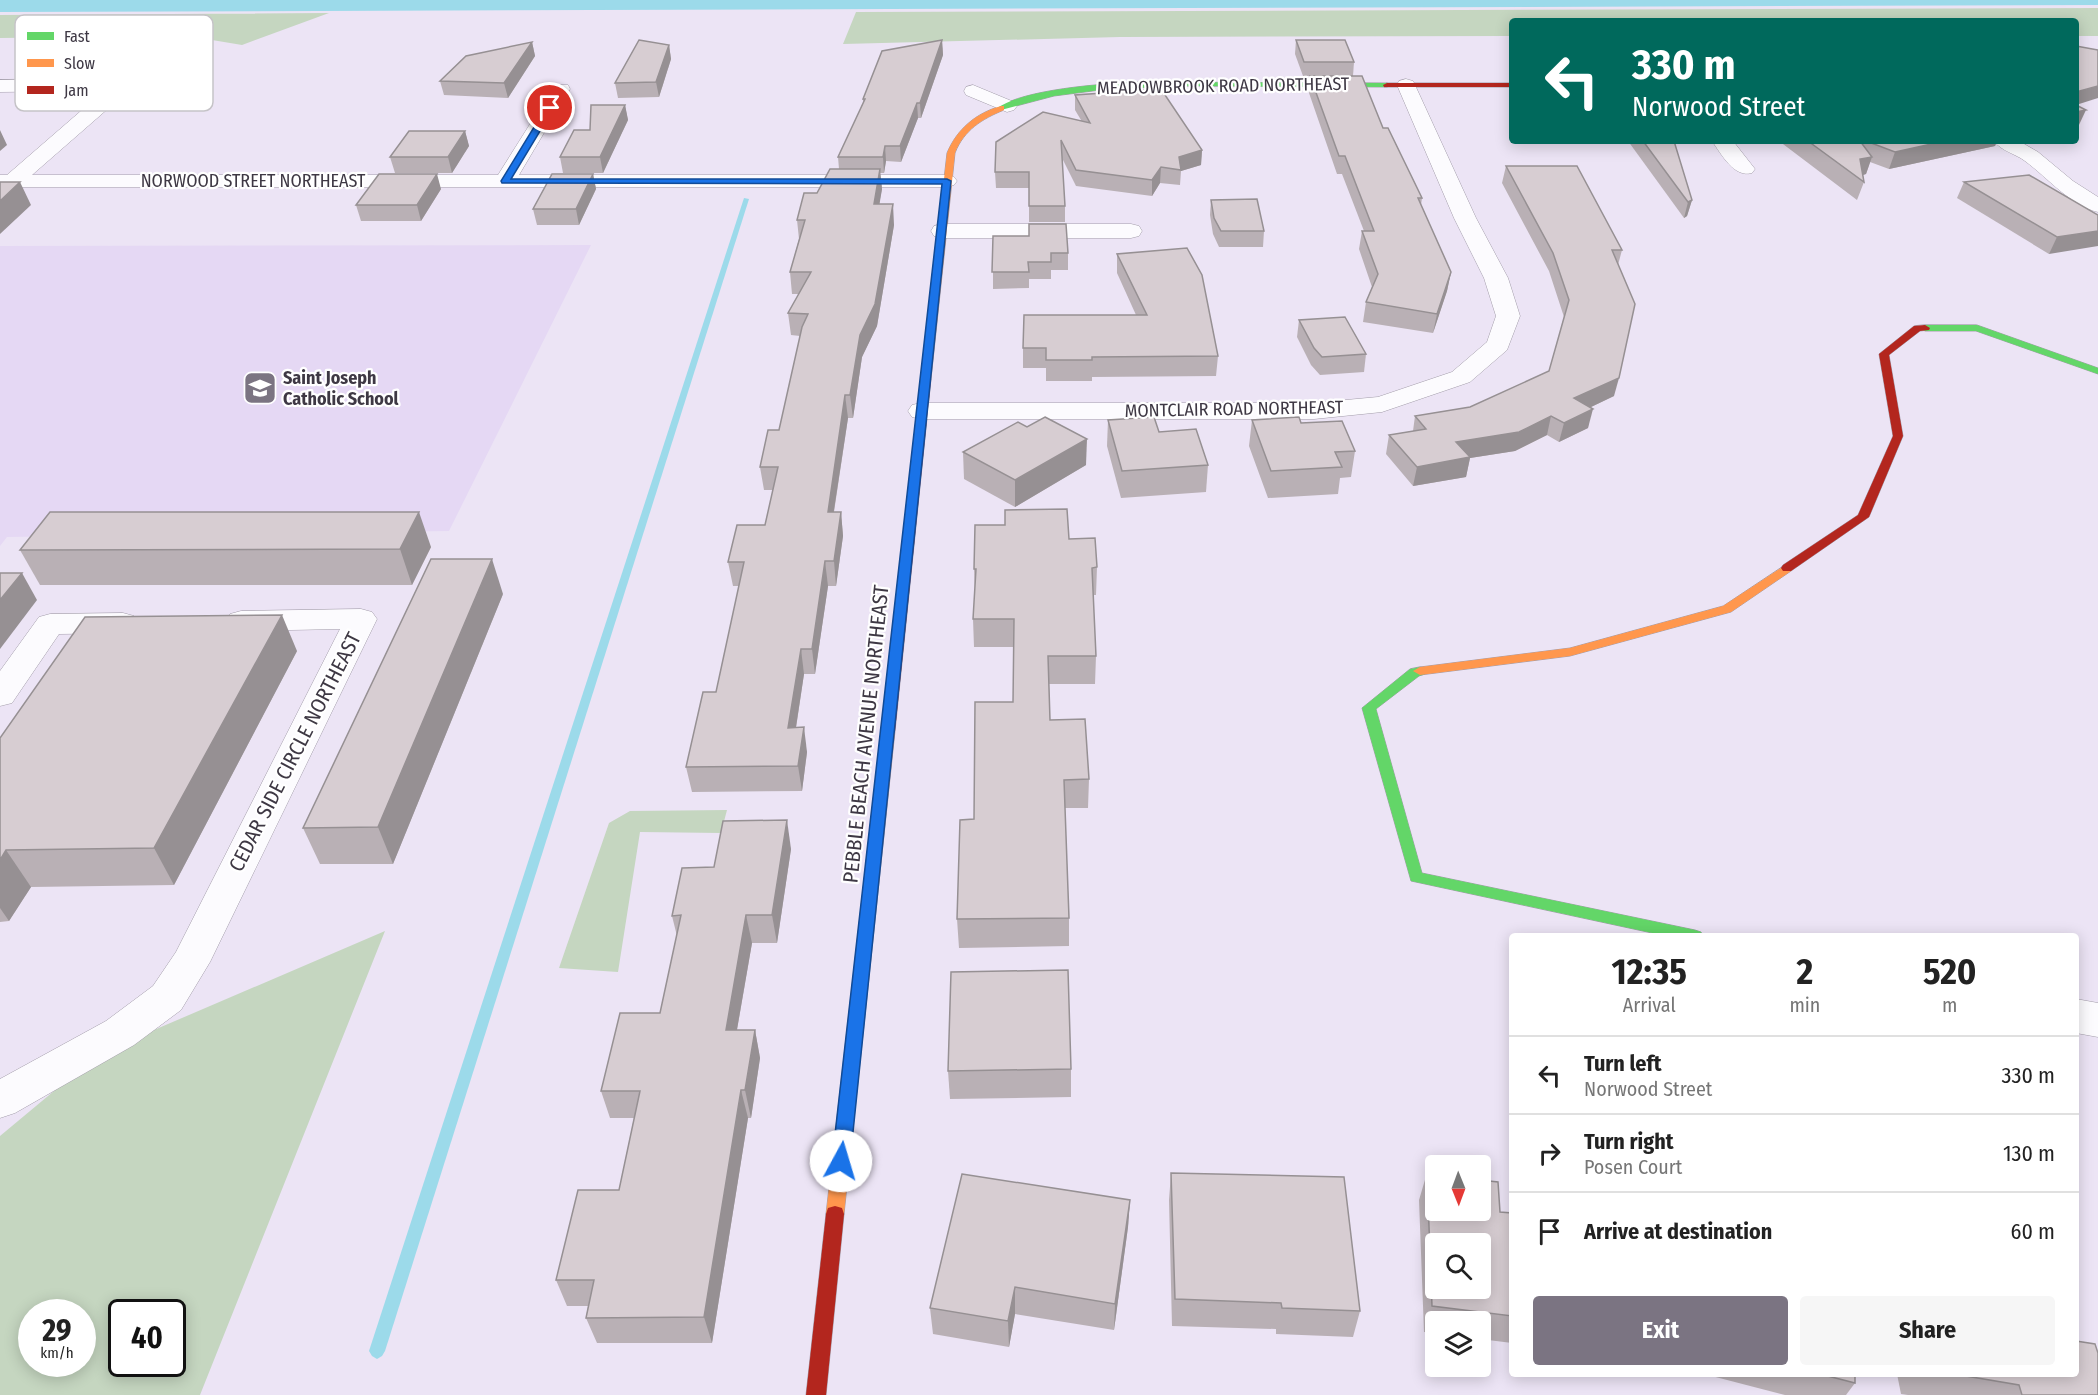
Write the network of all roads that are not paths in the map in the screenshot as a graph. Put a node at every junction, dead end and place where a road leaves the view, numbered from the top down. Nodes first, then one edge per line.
1 (1406, 85) junction
2 (1509, 85) edge
3 (561, 89) dead end
4 (974, 90) dead end
5 (1007, 106) junction
6 (93, 111) edge
7 (1724, 144) edge
8 (2009, 144) edge
9 (1745, 169) dead end
10 (6, 181) edge
11 (505, 181) junction
12 (947, 181) junction
13 (2098, 206) edge
14 (942, 231) junction
15 (1131, 231) dead end
16 (2098, 371) edge
17 (921, 411) junction
18 (206, 622) edge
19 (158, 623) edge
20 (0, 695) edge
21 (1681, 933) edge
22 (2079, 1017) edge
23 (2098, 1020) edge
24 (0, 1100) edge
25 (816, 1395) edge

1 - 2 street, MEADOWBROOK ROAD NORTHEAST
1 - 5 street, MEADOWBROOK ROAD NORTHEAST
1 - 17 street, MONTCLAIR ROAD NORTHEAST
3 - 11 street
4 - 5 street
5 - 12 street, PEBBLE BEACH AVENUE NORTHEAST
6 - 10 street
7 - 9 street
8 - 13 street
10 - 11 street, NORWOOD STREET NORTHEAST
11 - 12 street, NORWOOD STREET NORTHEAST
12 - 14 street, PEBBLE BEACH AVENUE NORTHEAST
14 - 15 street
14 - 17 street, PEBBLE BEACH AVENUE NORTHEAST
16 - 21 street
17 - 25 street, PEBBLE BEACH AVENUE NORTHEAST
18 - 24 street, CEDAR SIDE CIRCLE NORTHEAST
19 - 20 street
22 - 23 street

